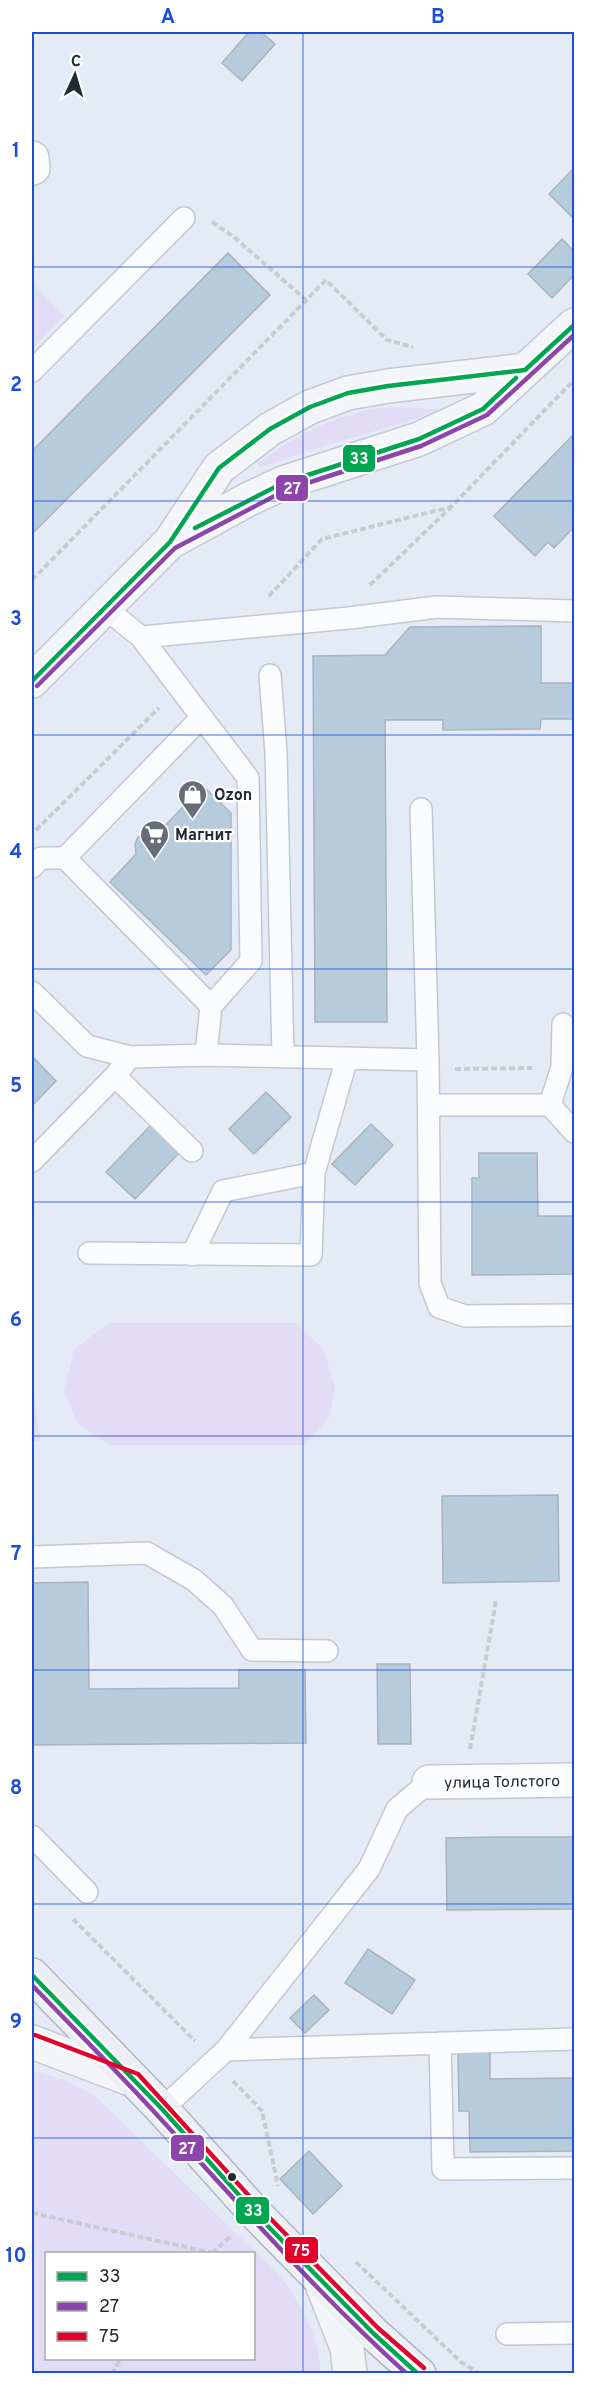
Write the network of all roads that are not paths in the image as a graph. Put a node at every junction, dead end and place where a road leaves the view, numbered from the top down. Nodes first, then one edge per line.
1 (184, 218) road end
2 (574, 326) edge
3 (525, 370) junction
4 (32, 371) edge
5 (170, 542) junction
6 (104, 607) junction
7 (574, 611) edge
8 (141, 637) junction
9 (270, 675) dead end
10 (32, 681) edge
11 (201, 718) junction
12 (421, 809) dead end
13 (65, 858) junction
14 (32, 867) edge
15 (32, 992) edge
16 (211, 1006) junction
17 (563, 1024) dead end
18 (206, 1055) junction
19 (130, 1057) junction
20 (284, 1057) junction
21 (347, 1058) junction
22 (428, 1065) junction
23 (115, 1076) junction
24 (429, 1105) junction
25 (550, 1105) junction
26 (574, 1132) edge
27 (192, 1151) dead end
28 (32, 1161) edge
29 (314, 1173) junction
30 (89, 1253) dead end
31 (192, 1255) junction
32 (574, 1315) edge
33 (32, 1557) edge
34 (327, 1651) dead end
35 (574, 1780) edge
36 (429, 1782) joint
37 (32, 1836) edge
38 (87, 1892) dead end
39 (32, 1975) edge
40 (574, 2038) edge
41 (32, 2042) edge
42 (440, 2043) junction
43 (220, 2055) junction
44 (133, 2080) junction
45 (162, 2109) junction
46 (574, 2168) edge
47 (320, 2278) junction
48 (574, 2333) edge
49 (507, 2334) dead end
50 (350, 2373) edge
51 (419, 2373) edge

1 - 4 lane
2 - 3 street
3 - 5 street
3 - 5 street
5 - 6 street
6 - 8 lane
6 - 10 street
7 - 8 lane
8 - 11 lane
9 - 20 lane
11 - 13 lane
11 - 16 lane
12 - 22 lane
13 - 14 lane
13 - 16 lane
15 - 19 lane
16 - 18 lane
17 - 25 lane
18 - 19 lane
18 - 20 lane
19 - 23 lane
20 - 21 lane
21 - 22 lane
21 - 29 lane
22 - 24 lane
23 - 27 lane
23 - 28 lane
24 - 25 lane
24 - 32 lane
25 - 26 lane
29 - 31 lane
29 - 31 lane
30 - 31 lane
33 - 34 lane
35 - 36 street, улица Толстого
36 - 43 lane
37 - 38 lane
39 - 44 main road
40 - 42 lane
41 - 44 street
42 - 43 lane
42 - 46 lane
43 - 45 lane
44 - 45 main road
45 - 47 main road
47 - 50 street
47 - 51 main road
48 - 49 lane

